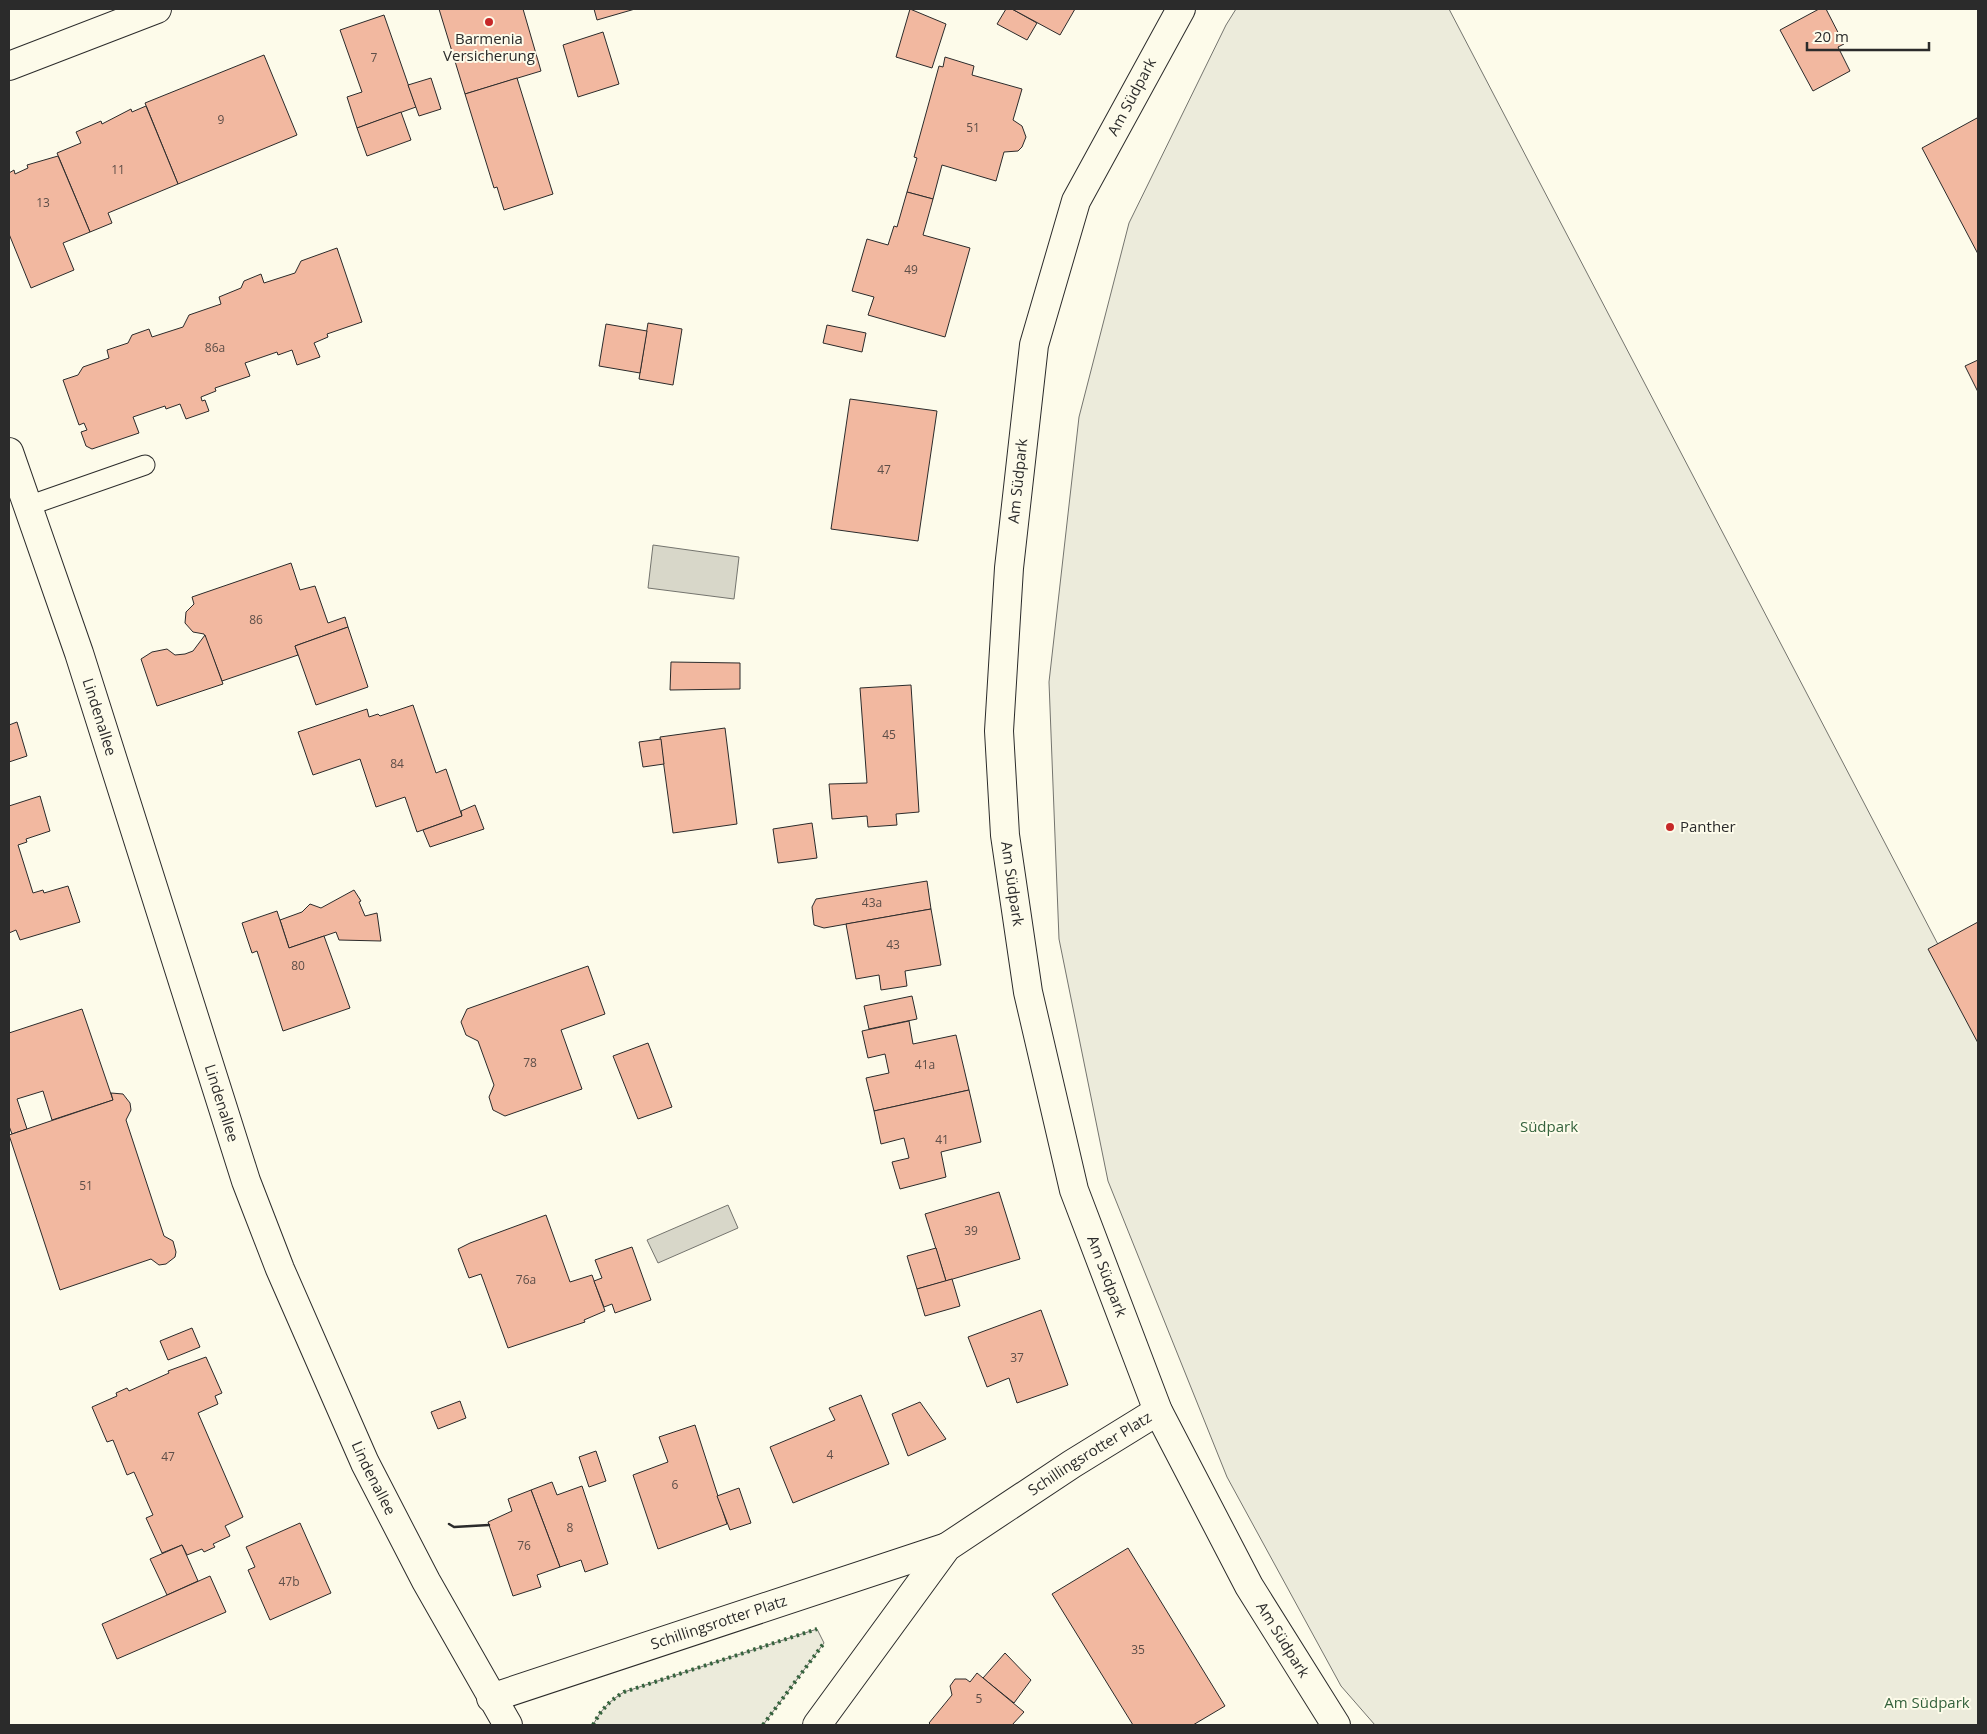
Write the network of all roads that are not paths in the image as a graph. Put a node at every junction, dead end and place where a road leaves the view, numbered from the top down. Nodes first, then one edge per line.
1 (157, 9) edge
2 (1181, 9) edge
3 (9, 66) edge
4 (9, 452) edge
5 (144, 465) dead end
6 (28, 506) junction
7 (1158, 1411) junction
8 (946, 1547) junction
9 (491, 1698) junction
10 (508, 1725) edge
11 (817, 1725) edge
12 (1336, 1725) edge

1 - 3 street
2 - 7 street, Am Südpark
4 - 6 street, Lindenallee
5 - 6 lane
6 - 9 street, Lindenallee
7 - 8 street, Schillingsrotter Platz
7 - 12 street, Am Südpark
8 - 9 street, Schillingsrotter Platz
8 - 11 street, Schillingsrotter Platz
9 - 10 street, Lindenallee

